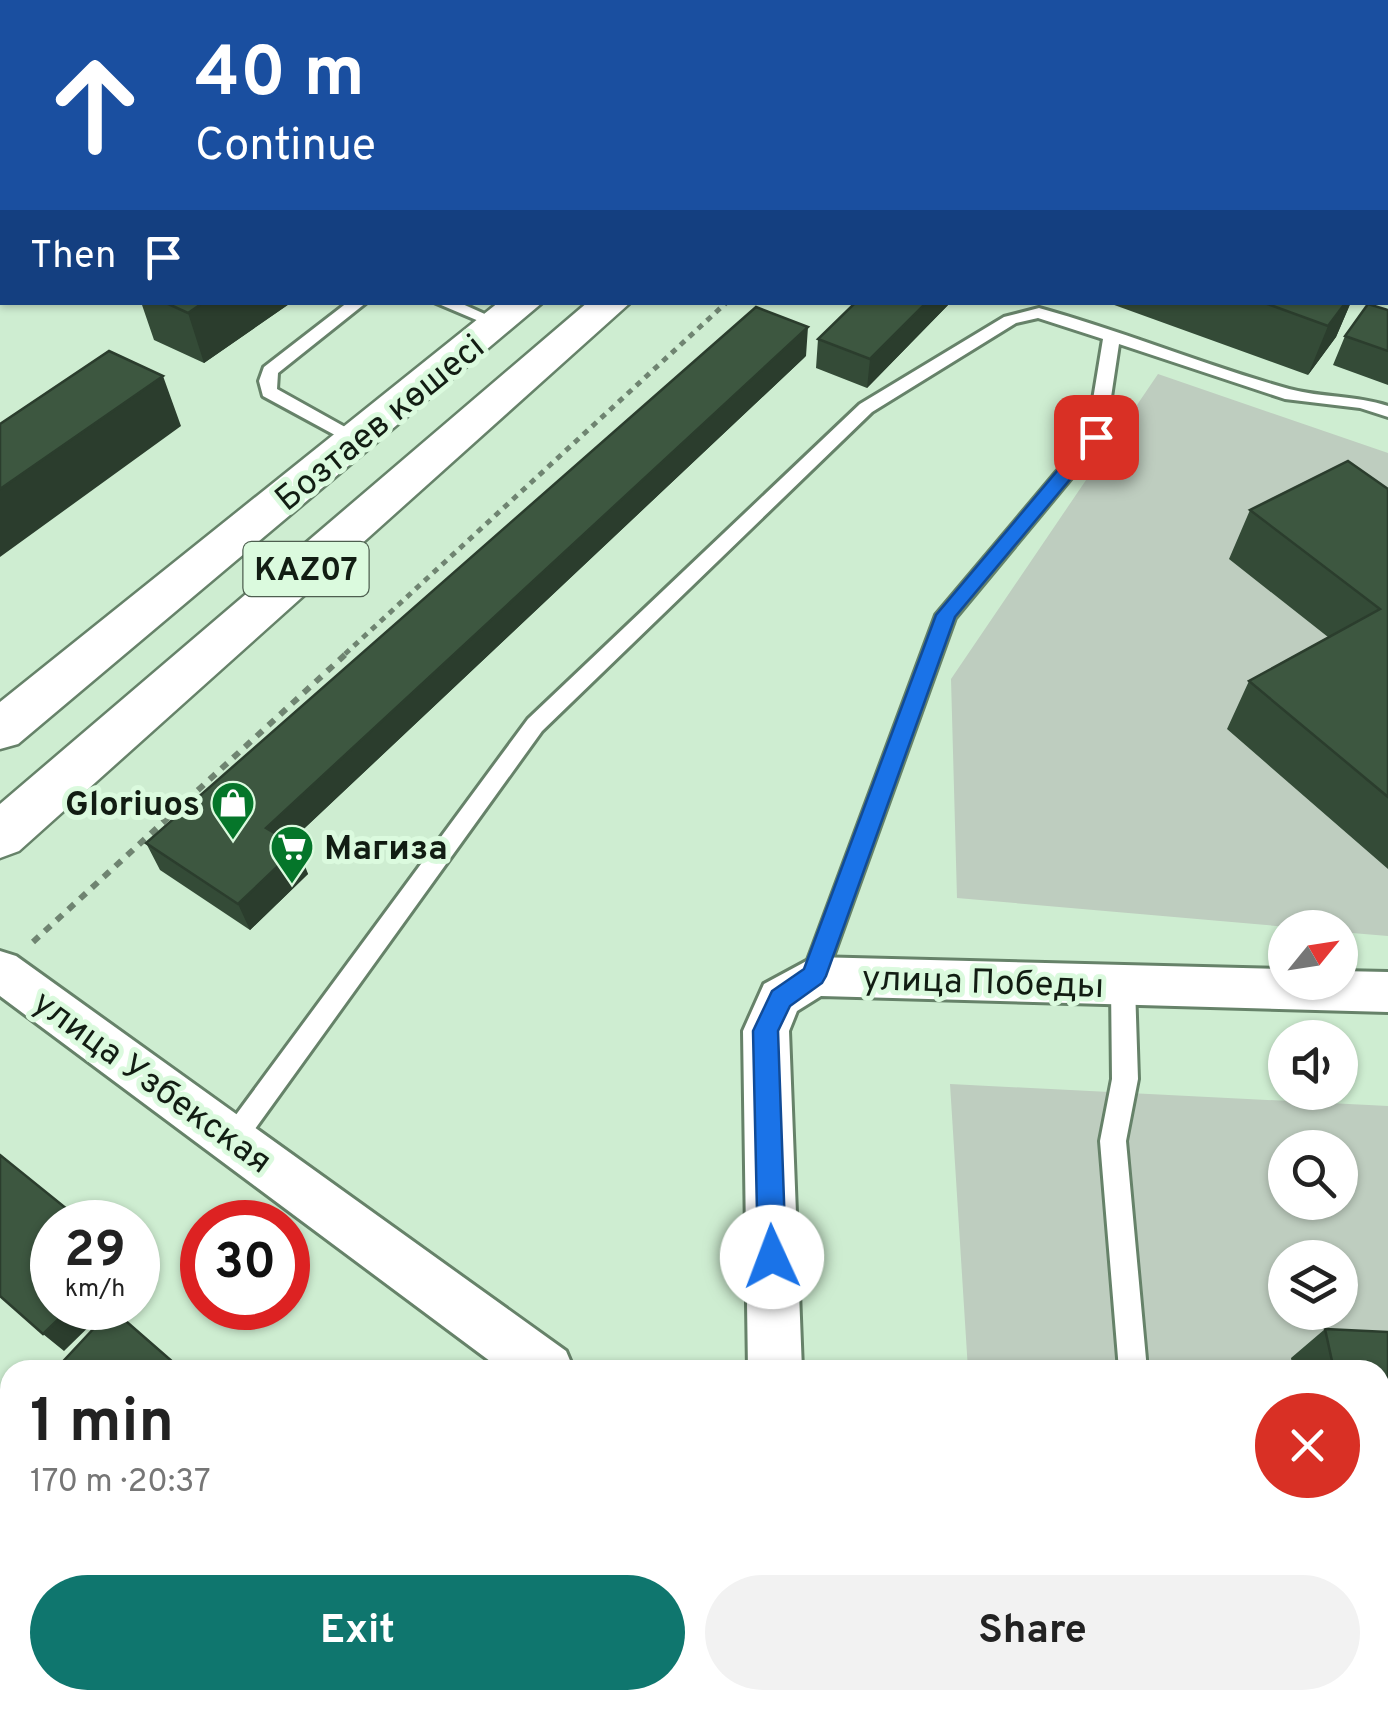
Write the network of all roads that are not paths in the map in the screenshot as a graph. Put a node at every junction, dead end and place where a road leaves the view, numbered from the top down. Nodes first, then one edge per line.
1 (355, 305) edge
2 (461, 305) edge
3 (609, 305) edge
4 (512, 313) edge
5 (1112, 334) junction
6 (1388, 412) edge
7 (357, 440) junction
8 (0, 730) edge
9 (0, 836) edge
10 (1, 970) edge
11 (814, 976) junction
12 (1123, 986) junction
13 (1388, 992) edge
14 (233, 1139) junction
15 (534, 1360) edge
16 (775, 1360) edge
17 (1132, 1360) edge

1 - 7 lane
2 - 4 lane
3 - 9 highway, Бозтаев көшесі / KAZ07
4 - 7 highway, Бозтаев көшесі / KAZ07
5 - 6 lane
5 - 11 lane
5 - 14 lane
7 - 8 highway, Бозтаев көшесі / KAZ07
10 - 14 street, улица Узбекская
11 - 12 street, улица Победы
11 - 16 street, улица Победы
12 - 13 street, улица Победы
12 - 17 lane
14 - 15 street, улица Узбекская

